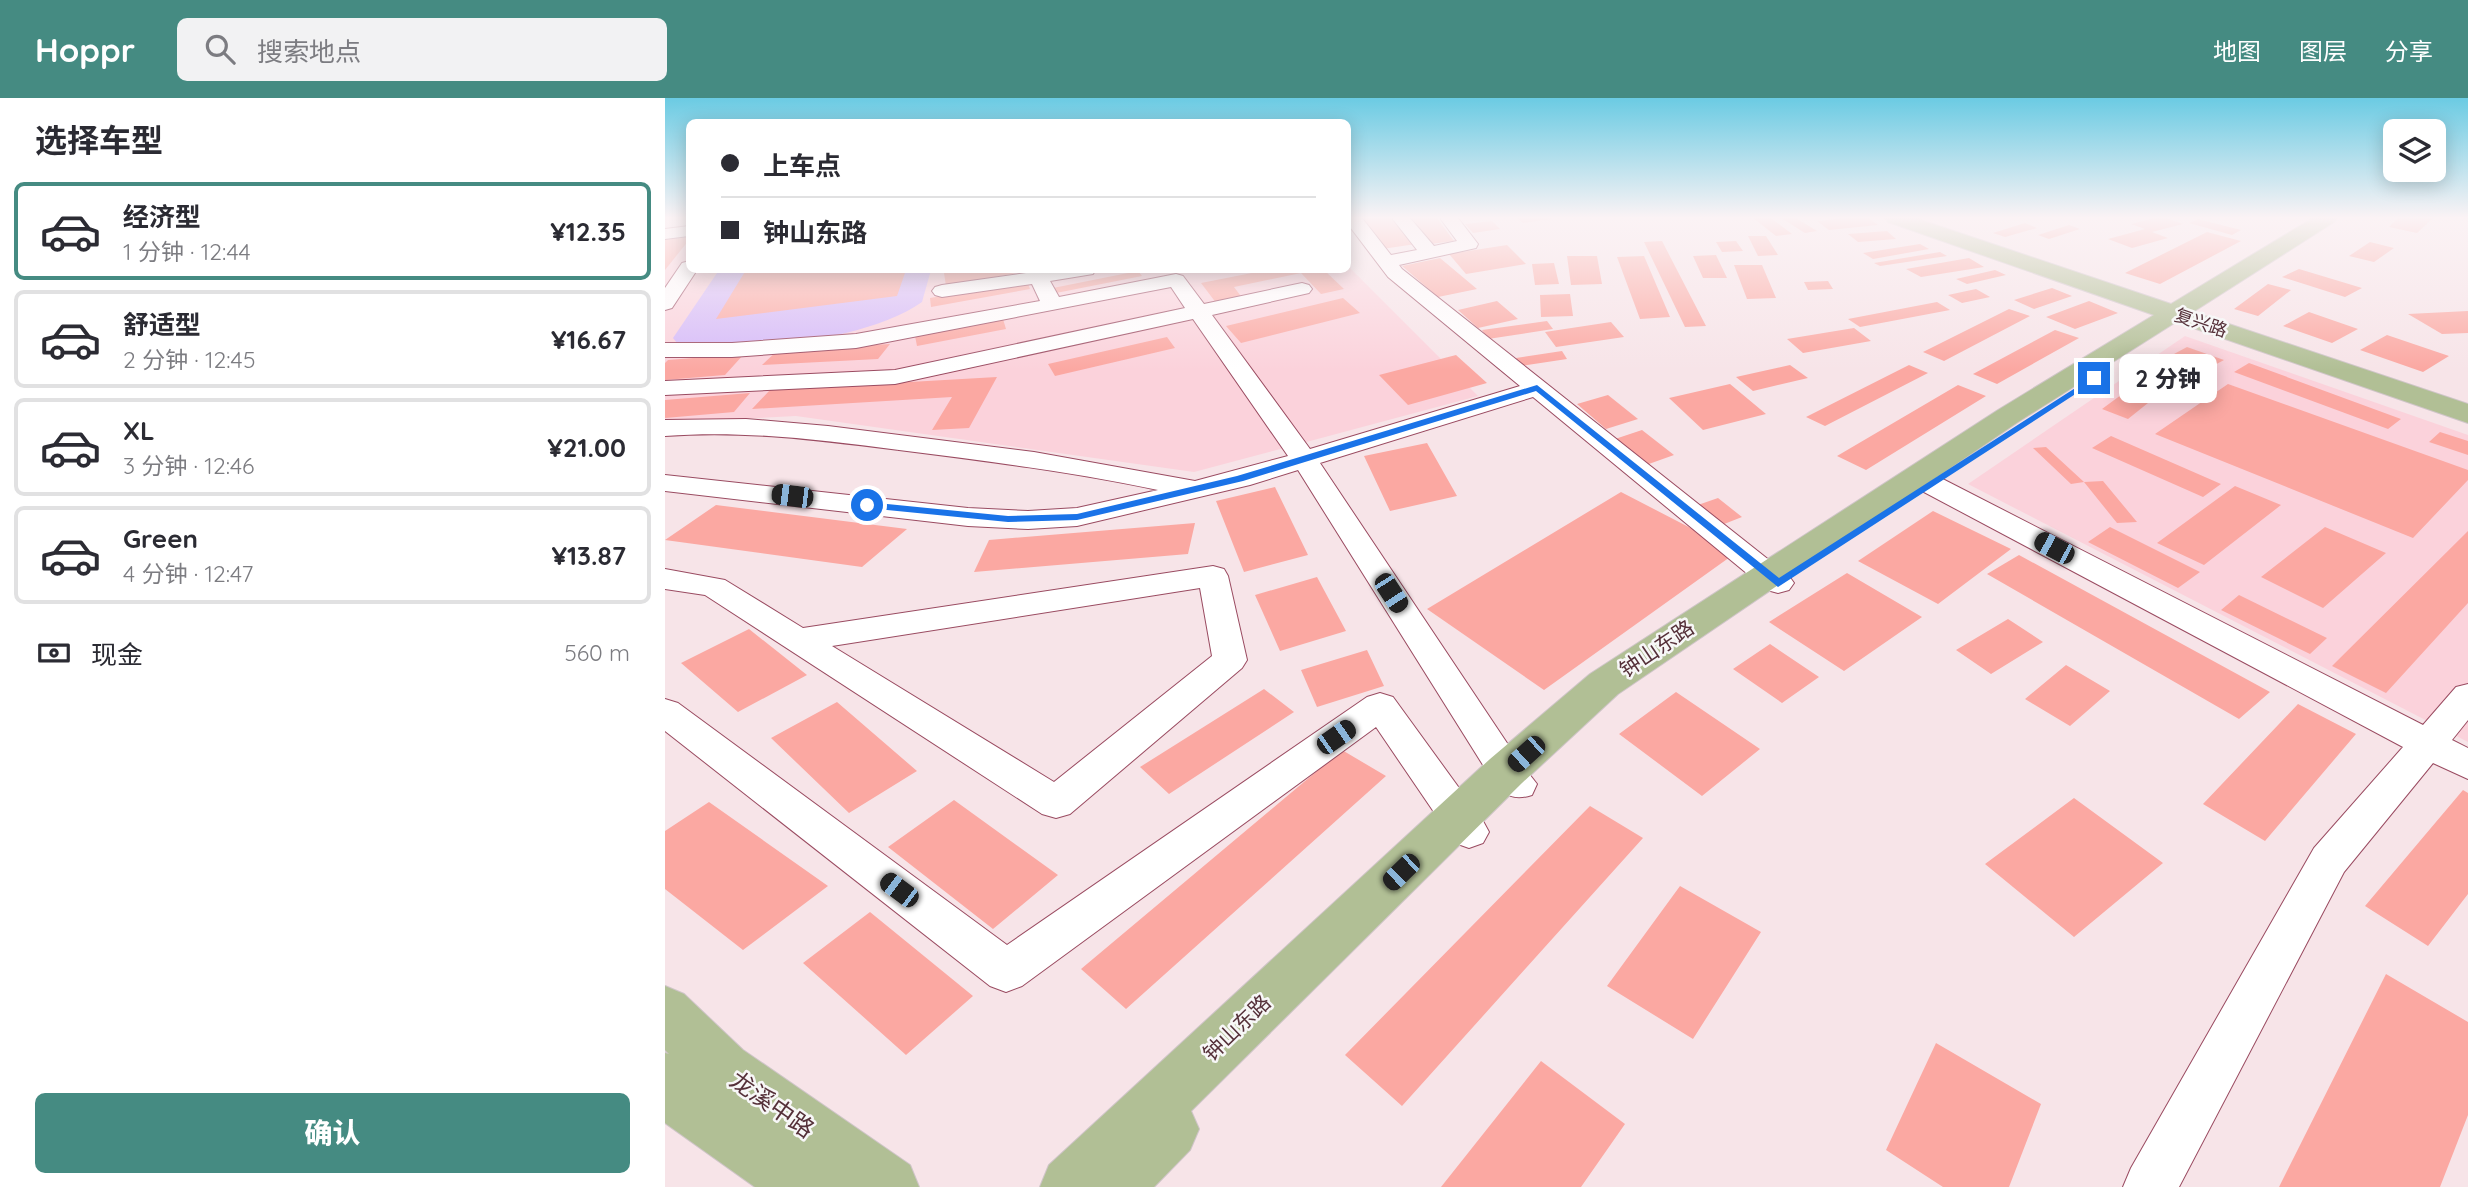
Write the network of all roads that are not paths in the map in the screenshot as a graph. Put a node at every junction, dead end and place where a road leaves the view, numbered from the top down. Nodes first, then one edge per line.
1 (1392, 269) edge
2 (2053, 269) edge
3 (2065, 269) edge
4 (2251, 269) edge
5 (2259, 269) edge
6 (686, 271) edge
7 (1036, 273) edge
8 (1302, 289) dead end
9 (942, 291) dead end
10 (668, 296) edge
11 (1053, 305) junction
12 (1199, 311) junction
13 (2187, 312) junction
14 (665, 350) edge
15 (665, 388) edge
16 (1537, 388) junction
17 (2468, 402) edge
18 (2468, 414) edge
19 (665, 428) edge
20 (1304, 459) junction
21 (1923, 480) junction
22 (665, 483) edge
23 (1195, 489) junction
24 (665, 579) edge
25 (1773, 579) junction
26 (798, 640) junction
27 (2468, 696) edge
28 (665, 712) edge
29 (2426, 743) junction
30 (2468, 765) edge
31 (1512, 778) junction
32 (1464, 824) junction
33 (665, 1012) edge
34 (665, 1081) edge
35 (808, 1187) edge
36 (888, 1187) edge
37 (1071, 1187) edge
38 (1111, 1187) edge
39 (2150, 1187) edge

1 - 16 street
2 - 13 main road, 复兴路
3 - 13 main road, 复兴路
4 - 13 main road, 钟山东路
5 - 13 main road, 钟山东路
6 - 10 street
7 - 9 street
7 - 11 street
8 - 12 street
11 - 12 street
11 - 14 street
12 - 15 street
12 - 20 street
13 - 17 main road, 复兴路
13 - 18 main road, 复兴路
13 - 21 main road, 钟山东路
16 - 20 street
16 - 25 street
19 - 23 street
20 - 23 street
20 - 31 street
21 - 25 main road, 钟山东路
21 - 29 street
22 - 23 street
24 - 26 street
25 - 31 main road, 钟山东路
26 - 26 street
27 - 29 street
28 - 32 street
29 - 30 street
29 - 39 street
31 - 32 main road, 钟山东路
32 - 37 main road, 钟山东路
32 - 38 main road, 钟山东路
33 - 36 main road, 龙溪中路
34 - 35 main road

